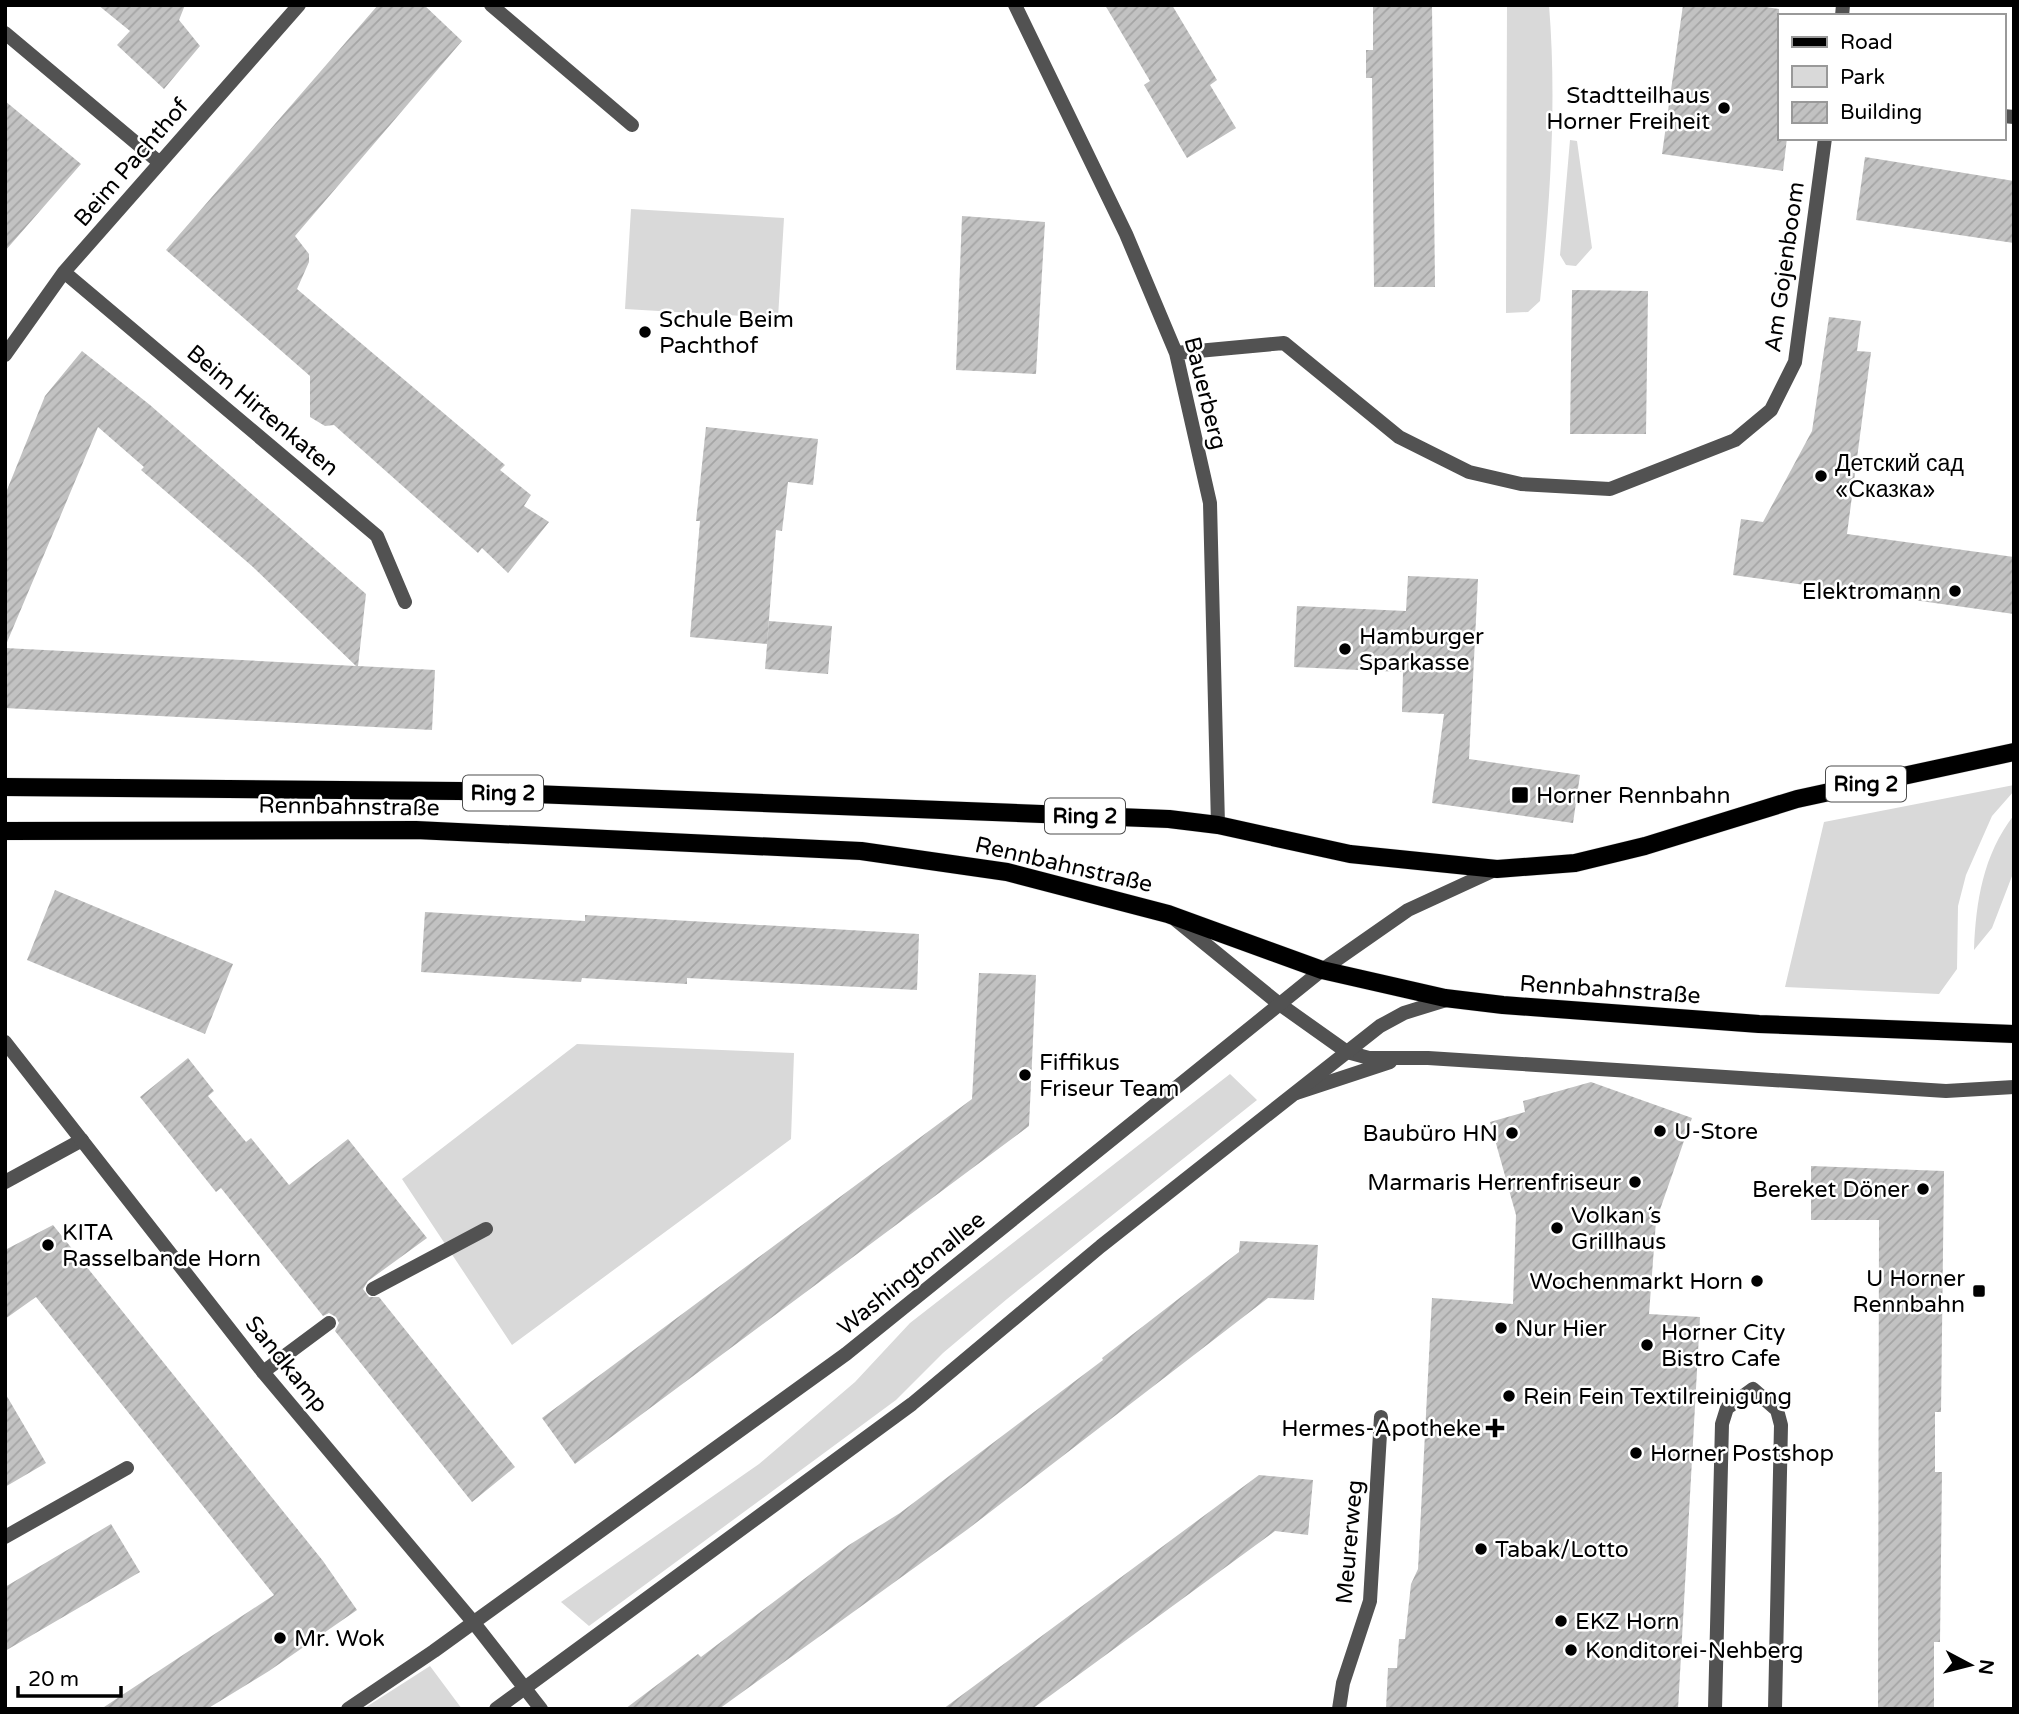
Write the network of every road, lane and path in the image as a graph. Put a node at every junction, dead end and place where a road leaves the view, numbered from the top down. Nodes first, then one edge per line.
1 (299, 5) edge
2 (491, 5) edge
3 (1015, 5) edge
4 (5, 33) edge
5 (632, 125) dead end
6 (1825, 140) edge
7 (160, 163) junction
8 (64, 272) junction
9 (1176, 353) junction
10 (5, 355) edge
11 (405, 602) dead end
12 (2014, 752) edge
13 (5, 787) edge
14 (1218, 825) junction
15 (5, 831) edge
16 (1497, 869) junction
17 (1168, 914) junction
18 (1322, 970) junction
19 (1448, 998) junction
20 (1278, 1003) junction
21 (2014, 1034) edge
22 (5, 1042) edge
23 (1347, 1052) junction
24 (1399, 1059) junction
25 (2014, 1087) edge
26 (1295, 1093) junction
27 (82, 1140) junction
28 (5, 1182) edge
29 (486, 1229) dead end
30 (373, 1289) dead end
31 (329, 1323) dead end
32 (263, 1372) junction
33 (1381, 1417) dead end
34 (127, 1468) dead end
35 (5, 1536) edge
36 (474, 1623) junction
37 (523, 1687) junction
38 (348, 1709) edge
39 (496, 1709) edge
40 (541, 1709) edge
41 (1339, 1709) edge
42 (1716, 1709) edge
43 (1774, 1709) edge

1 - 7 street, Beim Pachthof
2 - 5 street
3 - 9 street, Bauerberg
4 - 7 street
6 - 9 street, Am Gojenboom
7 - 8 street, Beim Pachthof
8 - 10 street, Beim Pachthof
8 - 11 street, Beim Hirtenkaten
9 - 14 street, Bauerberg
12 - 16 main road, Rennbahnstraße / Ring 2
13 - 14 main road, Rennbahnstraße / Ring 2
14 - 16 main road, Rennbahnstraße / Ring 2
15 - 17 main road, Rennbahnstraße / Ring 2
16 - 18 street, Washingtonallee
17 - 18 main road, Rennbahnstraße
17 - 20 street
18 - 19 main road, Rennbahnstraße
18 - 20 street, Washingtonallee
19 - 21 main road, Rennbahnstraße
19 - 23 street
20 - 23 street
20 - 36 street, Washingtonallee
22 - 27 street, Sandkamp
23 - 24 street
23 - 26 street
24 - 25 street
24 - 26 street
26 - 37 street
27 - 28 street
27 - 32 street, Sandkamp
29 - 30 street
31 - 32 street
32 - 36 street, Sandkamp
33 - 41 street, Meurerweg
34 - 35 street
36 - 37 street, Sandkamp
36 - 38 street, Washingtonallee
37 - 39 street
37 - 40 street, Sandkamp
42 - 43 street

